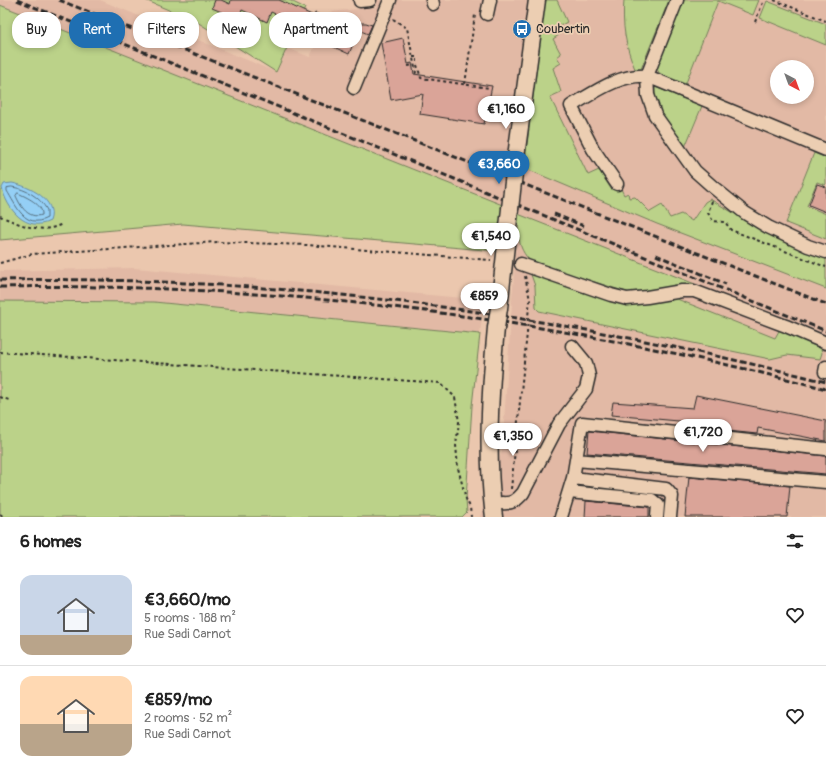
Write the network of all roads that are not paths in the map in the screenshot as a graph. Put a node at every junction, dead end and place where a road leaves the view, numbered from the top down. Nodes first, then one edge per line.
1 (390, 0) edge
2 (490, 0) edge
3 (528, 0) edge
4 (537, 0) edge
5 (677, 0) edge
6 (481, 14) road end
7 (647, 76) junction
8 (354, 88) dead end
9 (523, 98) junction
10 (826, 150) edge
11 (617, 184) dead end
12 (826, 252) edge
13 (521, 264) road end
14 (826, 343) edge
15 (572, 346) dead end
16 (490, 401) junction
17 (826, 450) edge
18 (576, 460) junction
19 (573, 478) junction
20 (826, 482) edge
21 (569, 492) junction
22 (505, 508) edge
23 (494, 517) edge
24 (561, 517) edge
25 (657, 517) edge
26 (670, 517) edge

1 - 8 lane
2 - 6 lane
3 - 9 main road
4 - 9 main road
5 - 7 lane
7 - 10 lane
7 - 11 lane
7 - 12 lane
9 - 16 main road, bridge
13 - 14 lane
15 - 22 lane
16 - 22 main road
16 - 23 main road
17 - 18 lane
18 - 19 lane
18 - 20 lane
19 - 21 lane
19 - 26 lane
21 - 24 lane
21 - 25 lane

